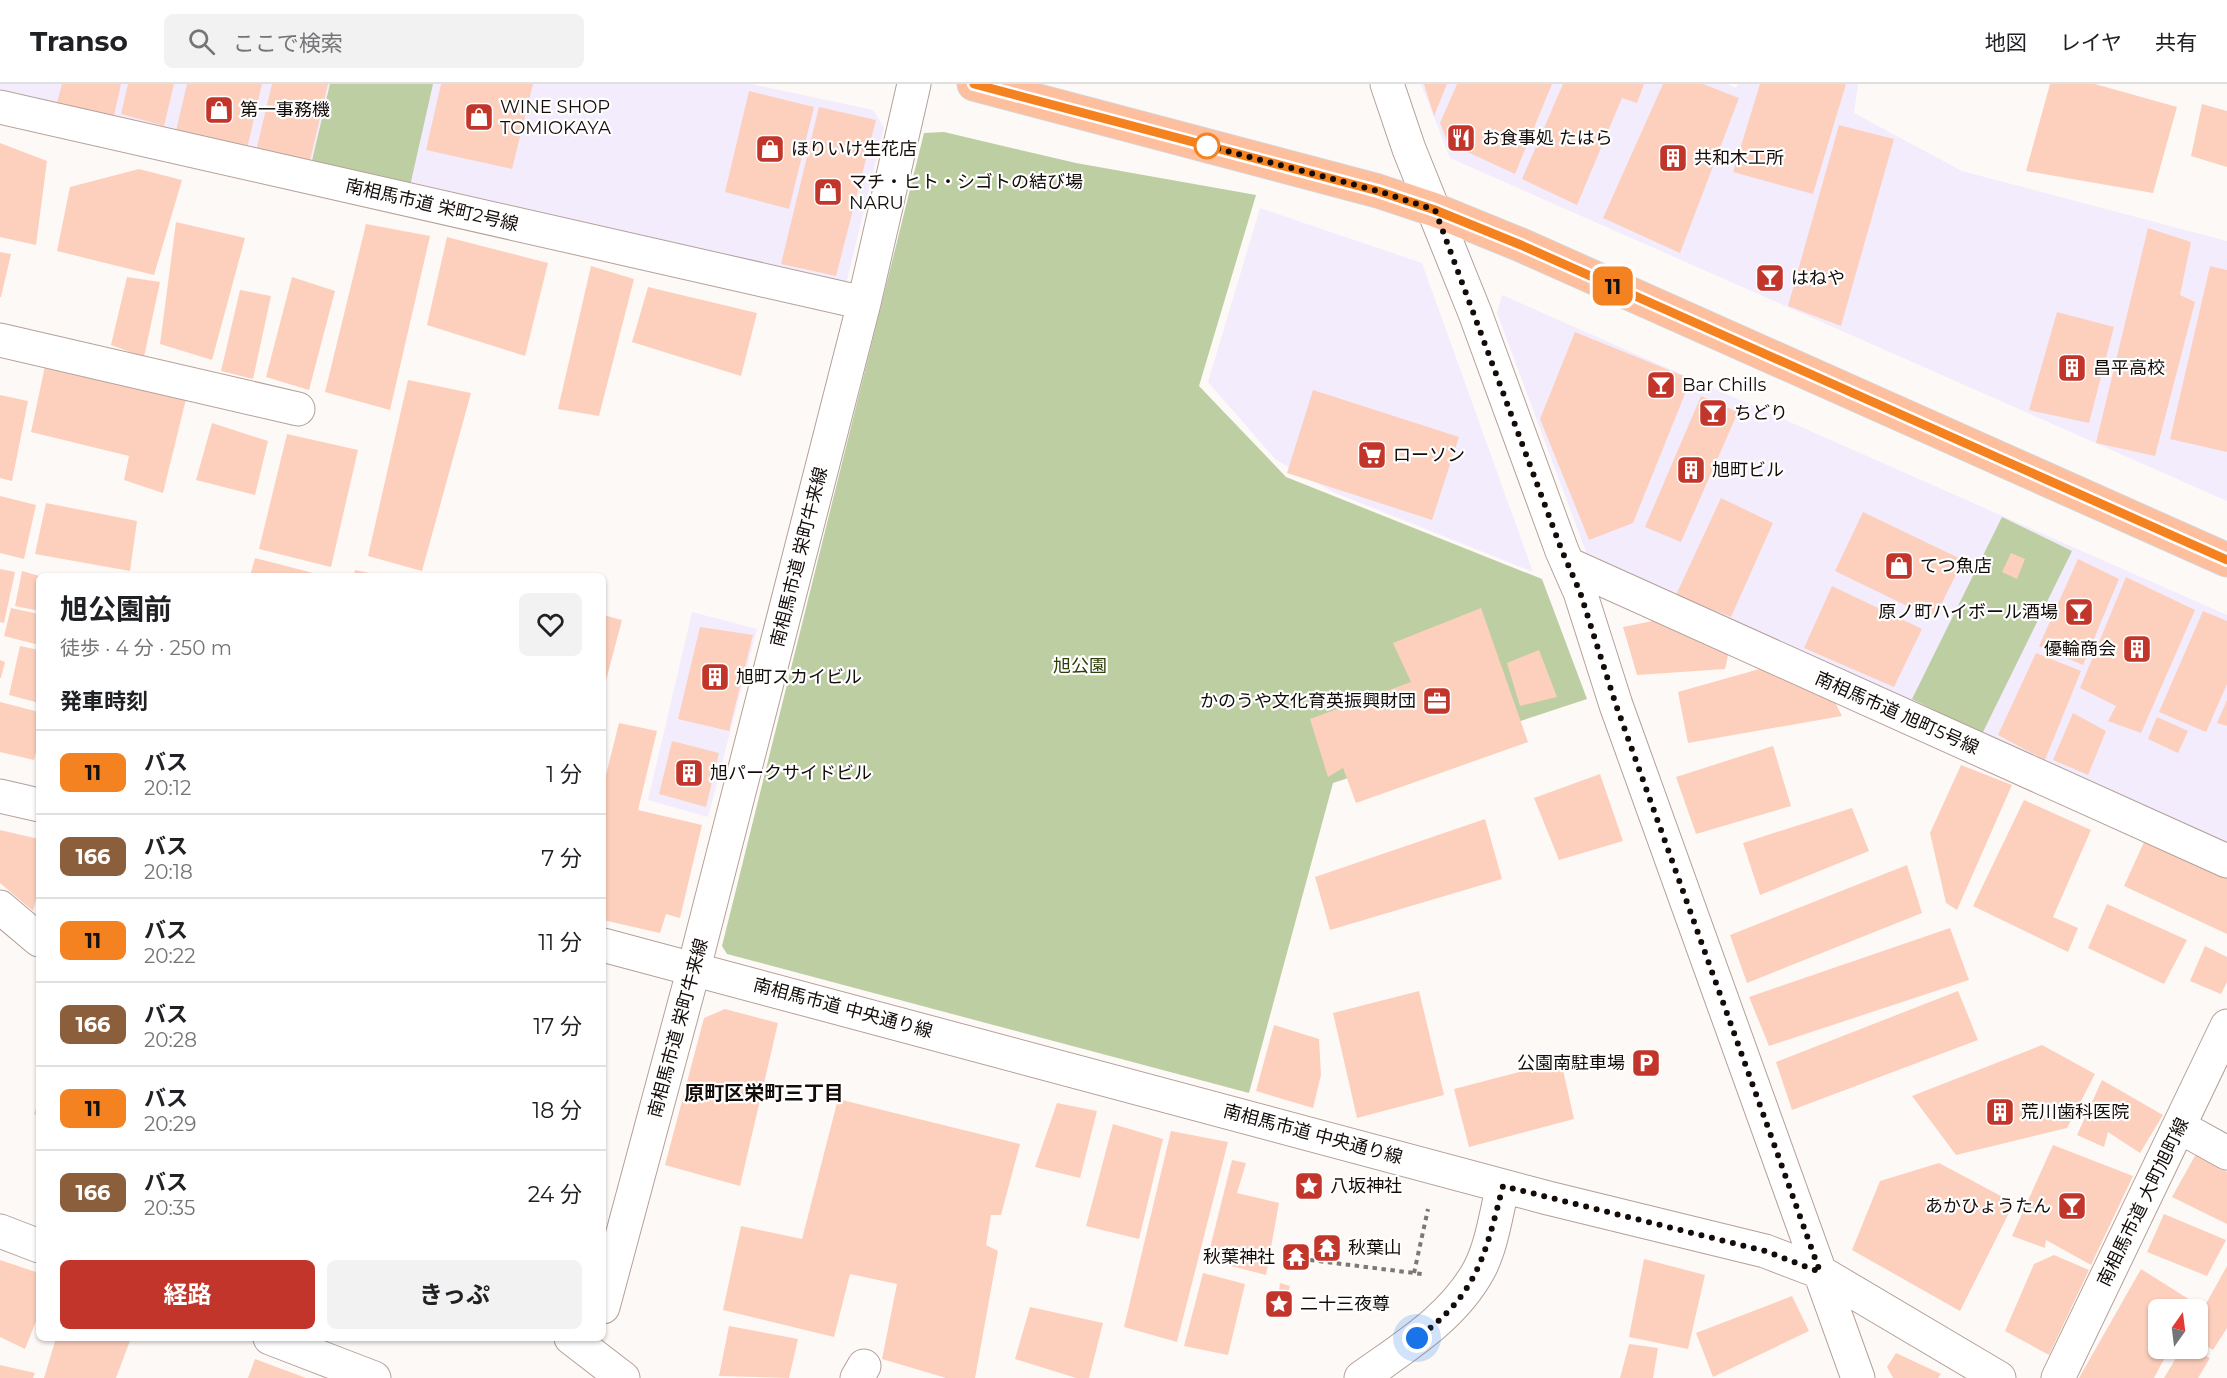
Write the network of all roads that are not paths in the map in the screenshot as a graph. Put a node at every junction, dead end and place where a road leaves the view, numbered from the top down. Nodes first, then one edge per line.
1 (914, 84) edge
2 (974, 84) edge
3 (1387, 84) edge
4 (0, 106) edge
5 (1435, 210) junction
6 (864, 303) junction
7 (0, 340) edge
8 (298, 409) dead end
9 (2227, 560) edge
10 (1568, 564) junction
11 (0, 796) edge
12 (36, 805) edge
13 (2227, 861) edge
14 (0, 907) edge
15 (36, 937) edge
16 (606, 946) edge
17 (694, 968) junction
18 (2227, 1026) edge
19 (2180, 1127) junction
20 (2227, 1153) edge
21 (1503, 1186) junction
22 (0, 1231) edge
23 (36, 1245) edge
24 (1820, 1272) junction
25 (606, 1295) edge
26 (278, 1341) edge
27 (585, 1352) edge
28 (374, 1378) edge
29 (622, 1378) edge
30 (1361, 1378) edge
31 (1858, 1378) edge
32 (1999, 1378) edge
33 (2058, 1378) edge

1 - 6 street, 南相馬市道 栄町牛来線
2 - 5 main road
3 - 5 street
4 - 6 street, 南相馬市道 栄町2号線
5 - 9 main road
5 - 10 street
6 - 17 street, 南相馬市道 栄町牛来線
7 - 8 street
10 - 13 street, 南相馬市道 旭町5号線
10 - 24 street
11 - 12 street
14 - 15 street
16 - 17 street, 南相馬市道 中央通り線
17 - 21 street, 南相馬市道 中央通り線
17 - 25 street, 南相馬市道 栄町牛来線
18 - 19 street, 南相馬市道 大町旭町線
19 - 20 street
19 - 33 street, 南相馬市道 大町旭町線
21 - 24 street, 南相馬市道 中央通り線
21 - 30 street
22 - 23 street
24 - 31 street
24 - 32 street, 南相馬市道 中央通り線
26 - 28 street
27 - 29 street

